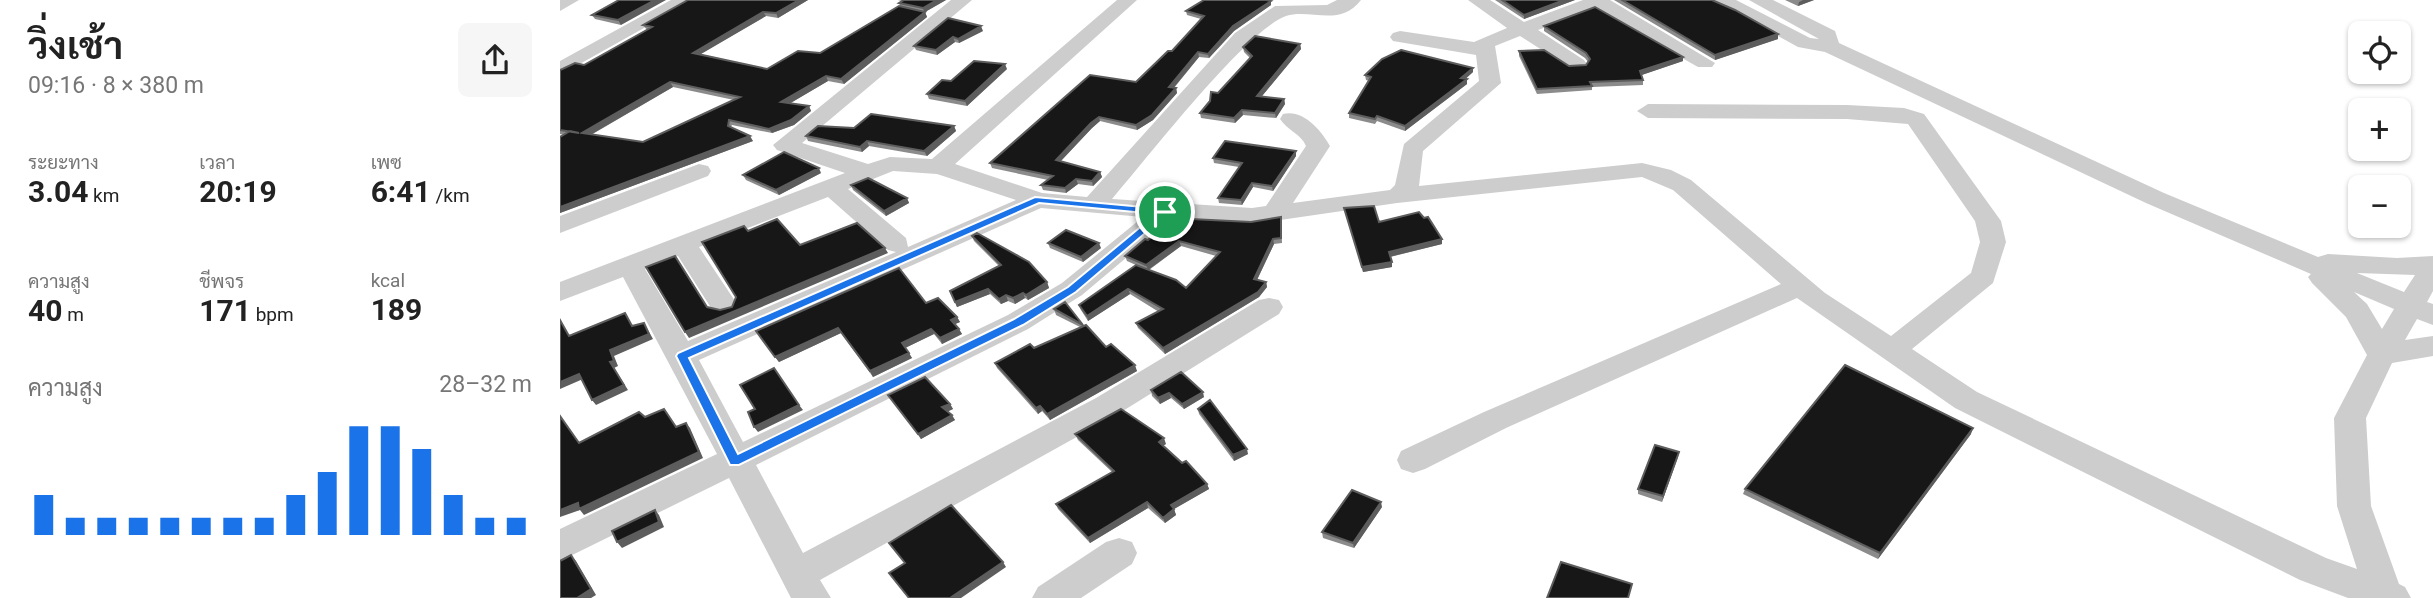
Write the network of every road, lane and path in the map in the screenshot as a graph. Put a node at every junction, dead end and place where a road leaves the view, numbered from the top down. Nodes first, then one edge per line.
1 (570, 0) edge
2 (685, 0) edge
3 (963, 0) edge
4 (1128, 0) edge
5 (1352, 0) edge
6 (1477, 0) edge
7 (1722, 0) edge
8 (1758, 0) edge
9 (1597, 1) edge
10 (560, 5) edge
11 (1521, 29) junction
12 (1400, 37) dead end
13 (1830, 46) junction
14 (1485, 50) junction
15 (564, 64) edge
16 (1577, 64) edge
17 (1705, 64) dead end
18 (1648, 111) dead end
19 (1291, 119) dead end
20 (938, 167) junction
21 (699, 171) dead end
22 (867, 172) junction
23 (830, 186) junction
24 (1397, 196) junction
25 (1038, 200) junction
26 (1093, 206) junction
27 (1165, 212) junction
28 (1274, 213) junction
29 (560, 225) edge
30 (683, 243) junction
31 (897, 244) dead end
32 (2298, 258) junction
33 (629, 264) junction
34 (2433, 266) edge
35 (1801, 286) junction
36 (560, 292) edge
37 (723, 304) dead end
38 (1269, 307) dead end
39 (2421, 310) edge
40 (2433, 346) edge
41 (1892, 350) junction
42 (2381, 354) junction
43 (682, 356) junction
44 (1413, 460) dead end
45 (735, 461) junction
46 (560, 545) edge
47 (1119, 553) dead end
48 (804, 586) edge
49 (2387, 597) edge
50 (1051, 598) edge

1 - 10 street
2 - 15 street
3 - 22 street
4 - 20 street
5 - 26 street
6 - 11 street
7 - 13 street
8 - 13 street
9 - 11 street
9 - 17 street
11 - 14 street
11 - 16 street
12 - 14 street
13 - 32 street
14 - 24 street
18 - 41 street
19 - 28 street
20 - 22 street
20 - 25 street
21 - 29 street
22 - 23 street
23 - 30 street
23 - 31 street
24 - 28 street
24 - 35 street
25 - 26 street
25 - 43 street
26 - 27 street
27 - 28 street
27 - 45 street
30 - 33 street
30 - 37 street
32 - 34 street
32 - 39 street
32 - 42 street
33 - 36 street
33 - 43 street
34 - 39 street
35 - 41 street
35 - 44 street
38 - 48 street
39 - 42 street
40 - 42 street
41 - 49 street
42 - 49 street
43 - 45 street
45 - 46 street
45 - 48 street
47 - 50 street

